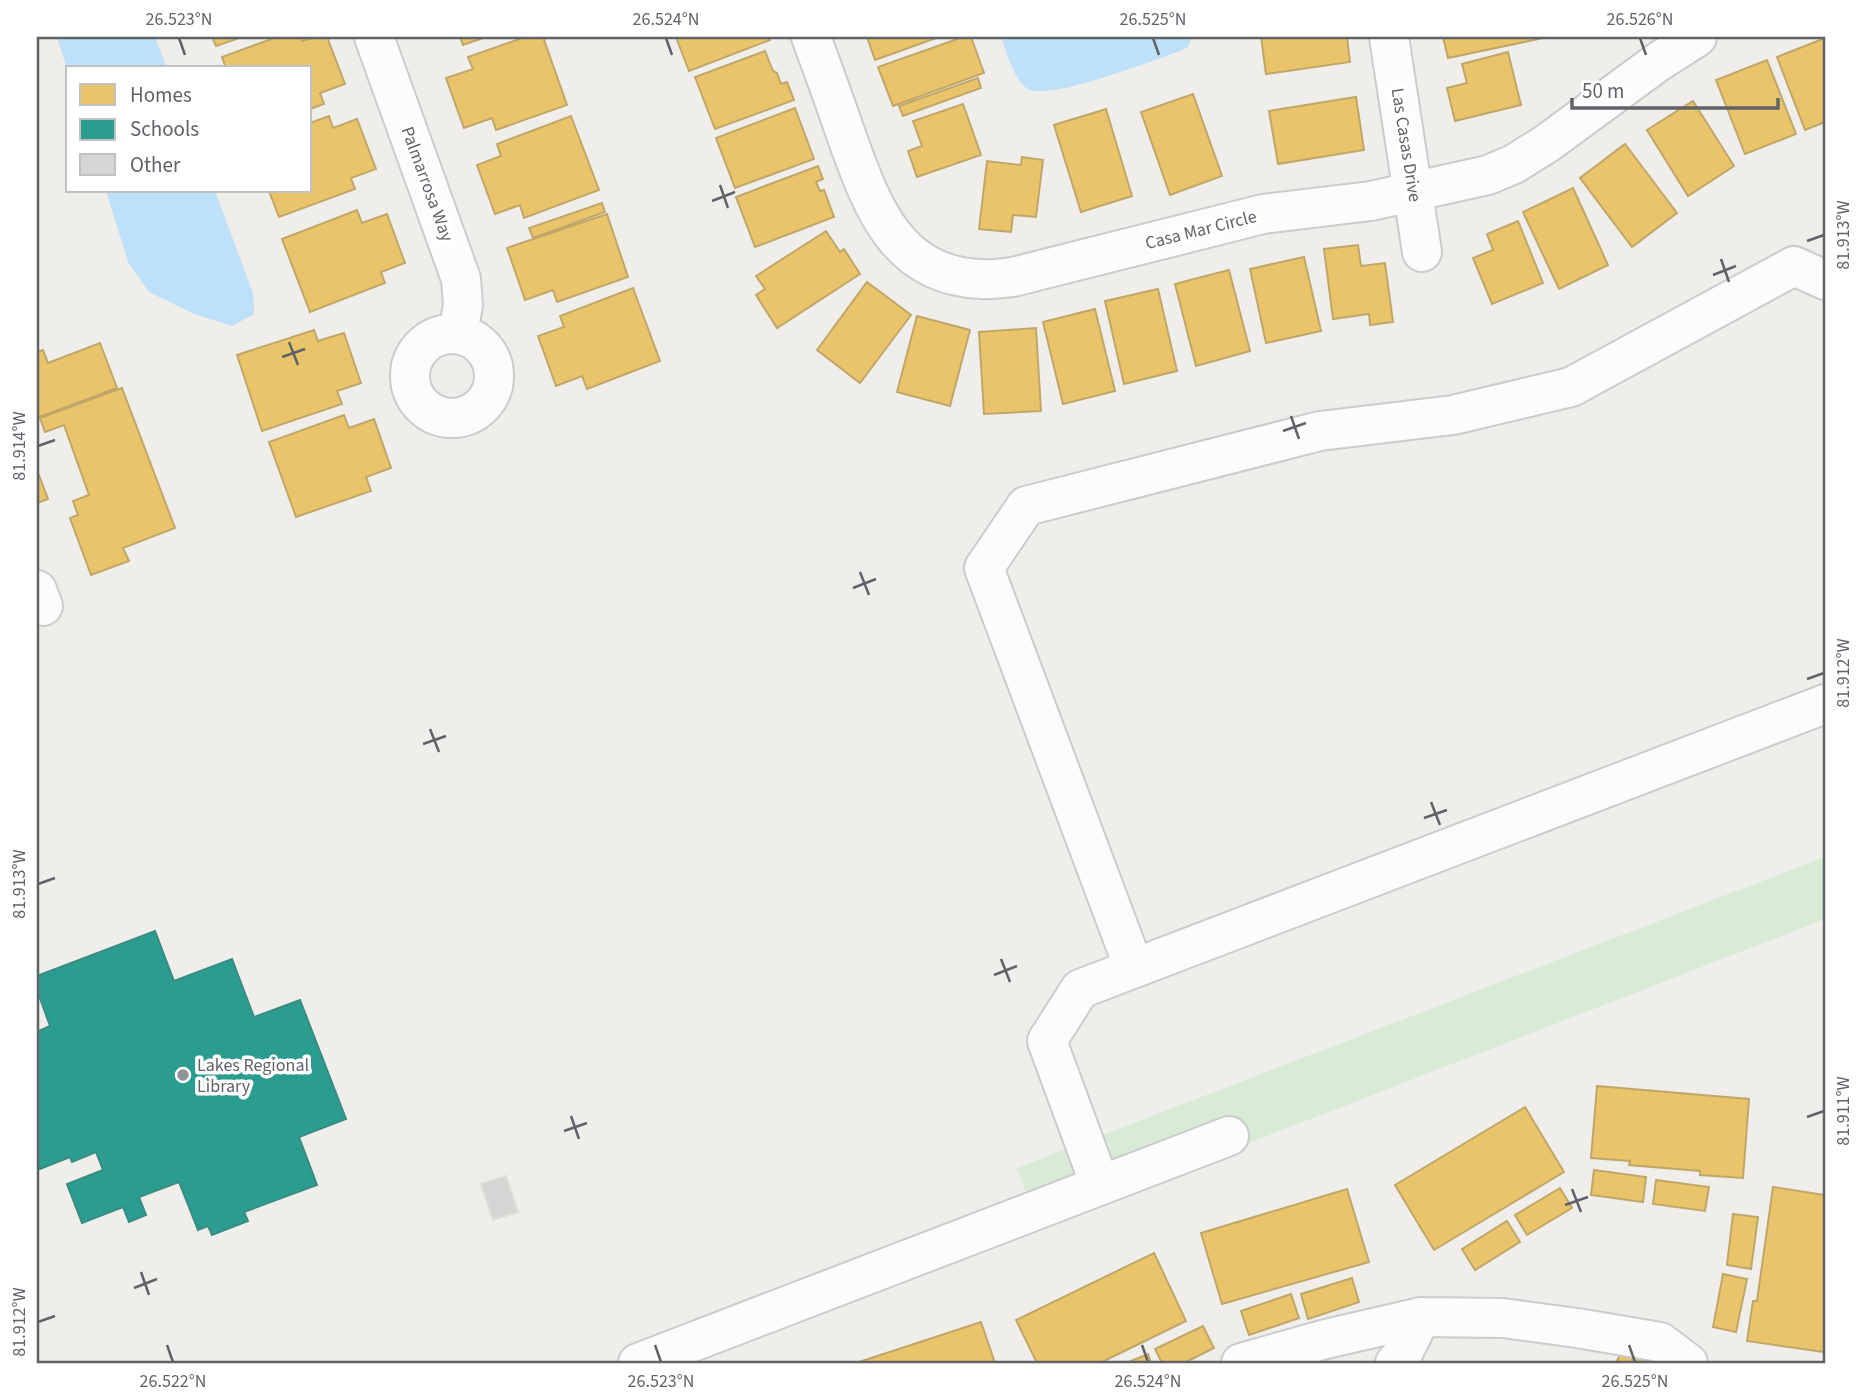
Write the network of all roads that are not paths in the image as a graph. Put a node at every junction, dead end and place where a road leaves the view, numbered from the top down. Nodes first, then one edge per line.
1 (374, 37) edge
2 (811, 37) edge
3 (1389, 37) edge
4 (1697, 37) edge
5 (1413, 192) junction
6 (1422, 252) dead end
7 (1825, 280) edge
8 (458, 333) dead end
9 (1825, 704) edge
10 (1134, 968) junction
11 (1229, 1136) dead end
12 (1100, 1185) junction
13 (1422, 1317) junction
14 (638, 1363) edge
15 (1241, 1363) edge
16 (1395, 1363) edge
17 (1688, 1363) edge

1 - 8 street, Palmarrosa Way
2 - 5 street, Casa Mar Circle
3 - 5 street, Las Casas Drive
4 - 5 street, Casa Mar Circle
5 - 6 street, Las Casas Drive
7 - 10 street
9 - 10 street
10 - 12 street
11 - 12 street
12 - 14 street
13 - 15 street
13 - 16 street
13 - 17 street

